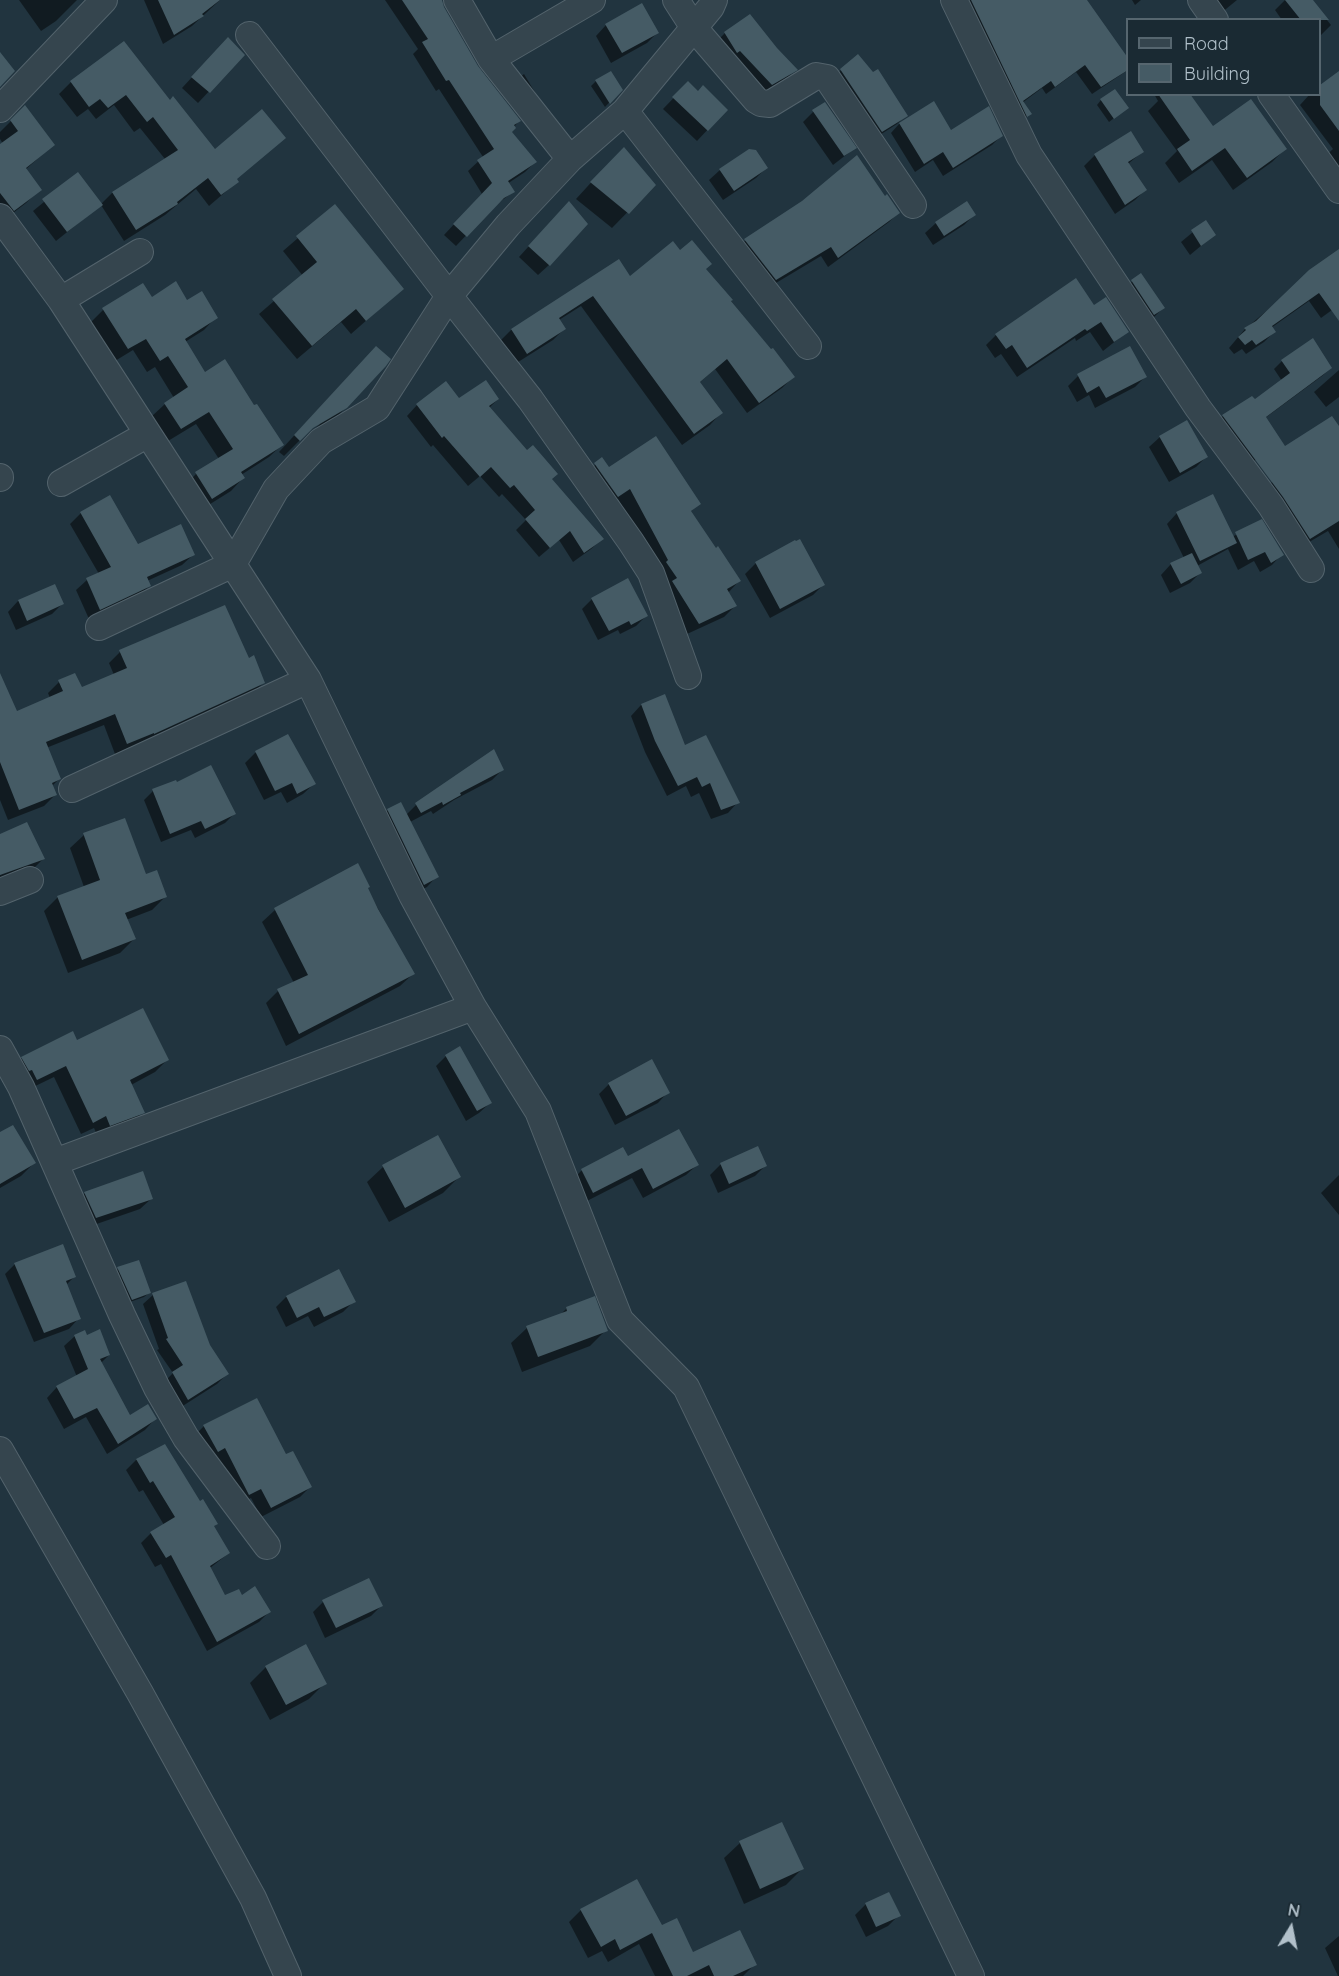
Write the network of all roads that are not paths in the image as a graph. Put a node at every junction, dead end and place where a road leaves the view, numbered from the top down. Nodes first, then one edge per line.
1 (104, 0) edge
2 (457, 0) edge
3 (592, 0) edge
4 (676, 0) edge
5 (714, 0) edge
6 (954, 0) edge
7 (1201, 0) edge
8 (1214, 18) edge
9 (694, 28) junction
10 (249, 35) dead end
11 (491, 59) junction
12 (1272, 96) edge
13 (0, 109) edge
14 (625, 111) junction
15 (570, 159) junction
16 (1339, 190) edge
17 (913, 205) dead end
18 (0, 217) edge
19 (140, 252) dead end
20 (449, 296) junction
21 (61, 300) junction
22 (808, 346) dead end
23 (148, 434) junction
24 (61, 483) dead end
25 (233, 564) junction
26 (1311, 569) dead end
27 (99, 627) dead end
28 (688, 676) dead end
29 (308, 680) junction
30 (72, 789) dead end
31 (30, 880) dead end
32 (0, 892) edge
33 (473, 1007) junction
34 (0, 1048) edge
35 (55, 1162) junction
36 (0, 1450) edge
37 (267, 1546) dead end
38 (288, 1976) edge
39 (971, 1976) edge

1 - 13 street
2 - 11 street
3 - 11 street
4 - 9 street
5 - 9 street
6 - 26 street
7 - 8 street
9 - 14 street
9 - 17 street
10 - 20 street
11 - 15 street
12 - 16 street
14 - 15 street
14 - 22 street
15 - 20 street
18 - 21 street
19 - 21 street
20 - 25 street
20 - 28 street
21 - 23 street
23 - 24 street
23 - 25 street
25 - 27 street
25 - 29 street
29 - 30 street
29 - 33 street
31 - 32 street
33 - 35 street
33 - 39 street
34 - 35 street
35 - 37 street
36 - 38 street

